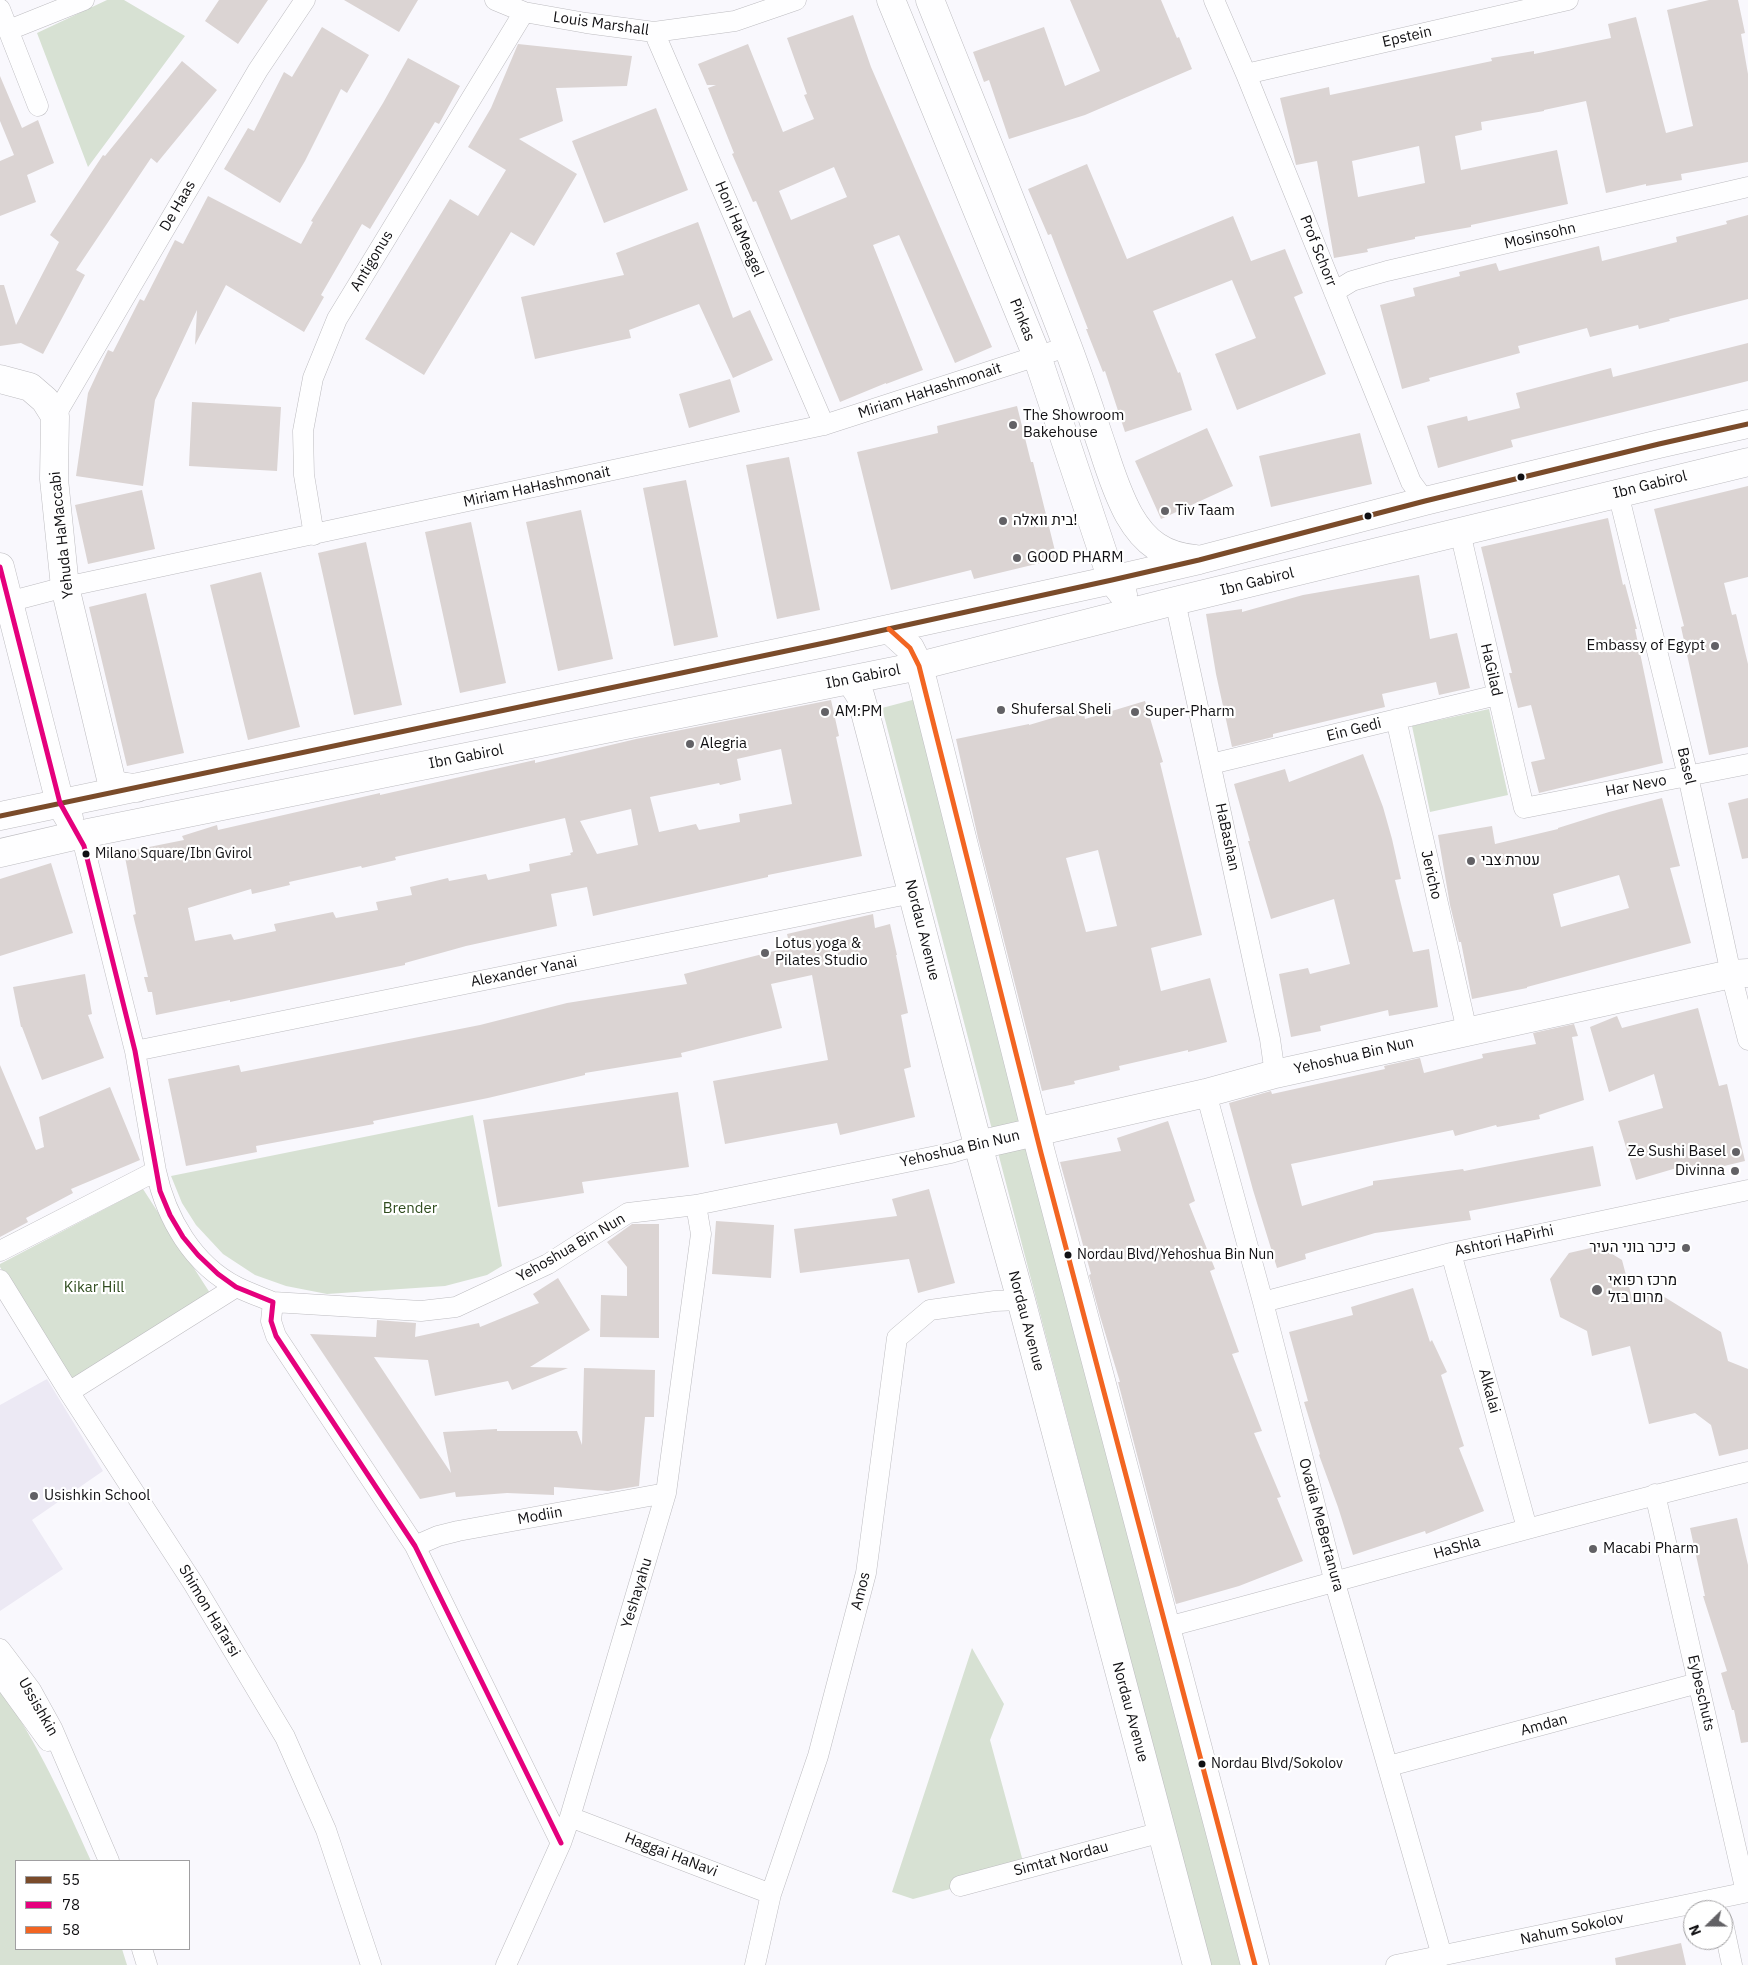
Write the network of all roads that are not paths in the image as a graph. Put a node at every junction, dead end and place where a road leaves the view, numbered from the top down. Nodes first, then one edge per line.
1 (84, 0) edge
2 (305, 0) edge
3 (495, 0) edge
4 (796, 0) edge
5 (891, 0) edge
6 (930, 0) edge
7 (1214, 0) edge
8 (1568, 0) edge
9 (0, 9) edge
10 (524, 12) junction
11 (9, 30) junction
12 (654, 32) junction
13 (1246, 74) junction
14 (38, 106) dead end
15 (1748, 187) edge
16 (1334, 292) junction
17 (1068, 347) junction
18 (1037, 356) junction
19 (0, 379) edge
20 (54, 416) junction
21 (1748, 424) edge
22 (824, 426) junction
23 (1748, 462) edge
24 (1618, 493) junction
25 (1425, 501) junction
26 (1460, 532) junction
27 (314, 535) junction
28 (1199, 560) junction
29 (0, 567) edge
30 (1112, 580) junction
31 (65, 587) junction
32 (1176, 601) junction
33 (4, 603) edge
34 (889, 629) junction
35 (919, 666) junction
36 (850, 680) junction
37 (1497, 695) junction
38 (1396, 719) junction
39 (1211, 764) junction
40 (1748, 764) edge
41 (1688, 776) junction
42 (137, 788) junction
43 (60, 803) junction
44 (1524, 808) joint
45 (0, 816) edge
46 (78, 835) junction
47 (0, 853) edge
48 (913, 893) junction
49 (1739, 974) edge
50 (1467, 1031) junction
51 (1748, 1040) edge
52 (135, 1052) junction
53 (1275, 1074) junction
54 (1206, 1093) junction
55 (1036, 1132) junction
56 (978, 1145) junction
57 (156, 1171) junction
58 (1748, 1190) edge
59 (696, 1205) junction
60 (0, 1251) edge
61 (1451, 1253) junction
62 (0, 1280) edge
63 (236, 1287) junction
64 (1021, 1300) junction
65 (273, 1302) junction
66 (1263, 1302) junction
67 (69, 1392) junction
68 (1748, 1472) edge
69 (666, 1494) junction
70 (1655, 1494) junction
71 (1527, 1528) junction
72 (415, 1546) junction
73 (1335, 1582) junction
74 (1167, 1627) junction
75 (0, 1650) edge
76 (0, 1676) edge
77 (1698, 1683) junction
78 (1389, 1766) junction
79 (69, 1768) junction
80 (570, 1817) junction
81 (1162, 1832) junction
82 (561, 1843) junction
83 (109, 1860) edge
84 (960, 1886) dead end
85 (1747, 1892) edge
86 (771, 1894) junction
87 (1728, 1900) edge
88 (1683, 1911) edge
89 (142, 1950) edge
90 (1729, 1950) edge
91 (1442, 1956) junction
92 (147, 1965) edge
93 (370, 1965) edge
94 (506, 1965) edge
95 (755, 1965) edge
96 (1197, 1965) edge
97 (1255, 1965) edge
98 (1396, 1965) edge
99 (1732, 1965) edge

1 - 11 street
2 - 20 street, De Haas
3 - 10 street, Louis Marshall
4 - 12 street, Louis Marshall
5 - 18 main road, Pinkas
6 - 17 main road
7 - 13 street, Prof Schorr
8 - 13 street, Epstein
9 - 11 street
10 - 12 street, Louis Marshall
10 - 27 street, Antigonus
11 - 14 street
12 - 22 street, Honi HaMeagel
13 - 16 street, Prof Schorr
15 - 16 street, Mosinsohn
16 - 25 street, Prof Schorr
17 - 18 street, Miriam HaHashmonait
17 - 28 main road
18 - 22 street, Miriam HaHashmonait
18 - 30 main road, Pinkas
19 - 20 main road
20 - 31 main road, Yehuda HaMaccabi
21 - 25 main road
22 - 27 street, Miriam HaHashmonait
23 - 24 main road, Ibn Gabirol
24 - 26 main road, Ibn Gabirol
24 - 41 street, Basel
25 - 28 main road
26 - 32 main road, Ibn Gabirol
26 - 37 street, HaGilad
27 - 31 street, Miriam HaHashmonait
28 - 30 main road
29 - 33 main road
30 - 32 main road, Pinkas
30 - 34 main road
31 - 33 street, Miriam HaHashmonait
31 - 42 main road, Yehuda HaMaccabi
32 - 35 main road, Ibn Gabirol
32 - 39 street, HaBashan
33 - 43 main road
34 - 35 main road
34 - 42 main road
35 - 36 main road, Ibn Gabirol
35 - 55 main road
36 - 46 main road, Ibn Gabirol
36 - 48 main road, Nordau Avenue
37 - 38 street, Ein Gedi
37 - 44 street, HaGilad
38 - 39 street, Ein Gedi
38 - 50 street, Jericho
39 - 53 street, HaBashan
40 - 41 street, Har Nevo
41 - 44 street, Har Nevo
41 - 49 street, Basel
42 - 43 main road
43 - 45 main road
43 - 46 main road
46 - 47 main road, Ibn Gabirol
46 - 52 street, Yehoshua Bin Nun
48 - 52 street, Alexander Yanai
48 - 56 main road, Nordau Avenue
49 - 50 main road, Yehoshua Bin Nun
49 - 51 street, Basel
50 - 53 main road, Yehoshua Bin Nun
52 - 57 street, Yehoshua Bin Nun
53 - 54 main road, Yehoshua Bin Nun
54 - 55 main road, Yehoshua Bin Nun
54 - 66 street, Ovadia MeBertanura
55 - 56 main road, Yehoshua Bin Nun
55 - 74 main road
56 - 59 street, Yehoshua Bin Nun
56 - 64 main road, Nordau Avenue
57 - 60 street
57 - 63 street, Yehoshua Bin Nun
58 - 61 street, Ashtori HaPirhi
59 - 65 street, Yehoshua Bin Nun
59 - 69 street, Yeshayahu
61 - 66 street, Ashtori HaPirhi
61 - 71 street, Alkalai
62 - 67 street, Shimon HaTarsi
63 - 65 street, Yehoshua Bin Nun
63 - 67 street
64 - 81 main road, Nordau Avenue
64 - 86 street, Amos
65 - 72 street
66 - 73 street, Ovadia MeBertanura
67 - 93 street, Shimon HaTarsi
68 - 70 street, HaShla
69 - 72 street, Modiin
69 - 80 street, Yeshayahu
70 - 71 street, HaShla
70 - 77 street, Eybeschuts
71 - 73 street, HaShla
72 - 82 street
73 - 74 street, HaShla
73 - 78 street, Ovadia MeBertanura
74 - 97 main road
75 - 79 street, Ussishkin
76 - 79 street, Ussishkin
77 - 78 street, Amdan
77 - 85 street, Eybeschuts
78 - 91 street, Ovadia MeBertanura
79 - 83 street, Ussishkin
80 - 82 street, Yeshayahu
80 - 86 street, Haggai HaNavi
81 - 84 street, Simtat Nordau
81 - 96 main road, Nordau Avenue
82 - 94 street, Yeshayahu
85 - 87 street, Nahum Sokolov
86 - 95 street, Amos
88 - 91 street, Nahum Sokolov
89 - 92 street
90 - 99 street
91 - 98 street, Nahum Sokolov

